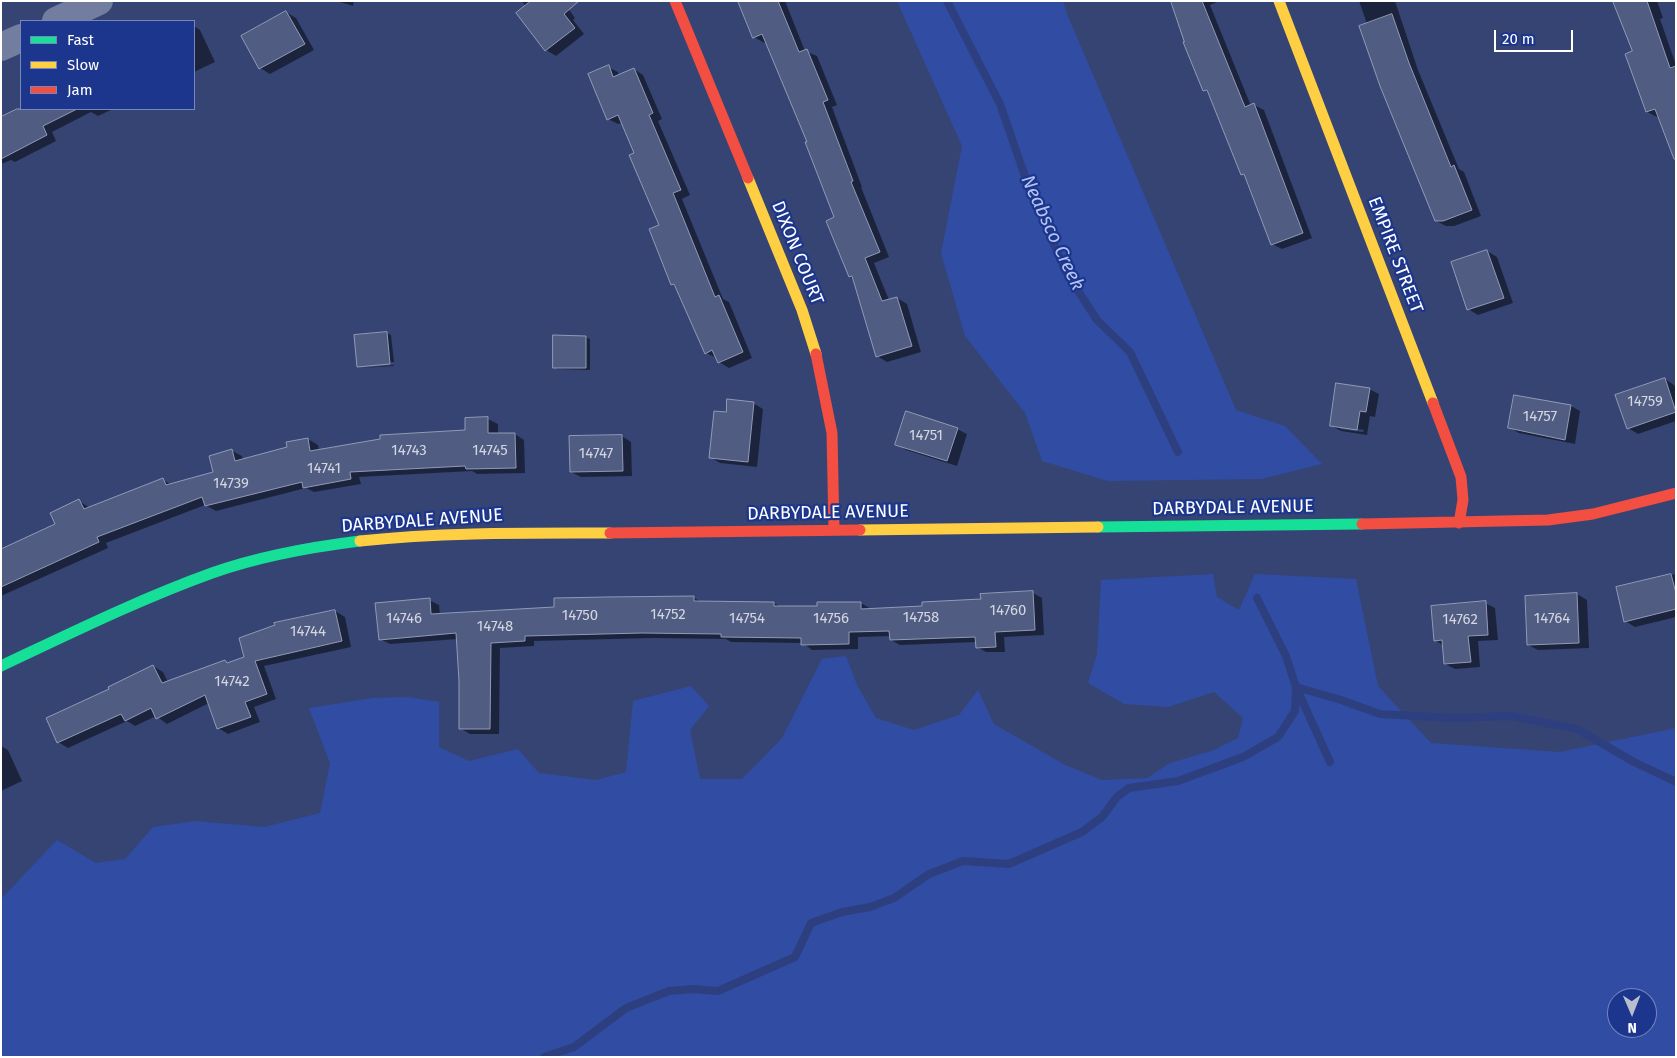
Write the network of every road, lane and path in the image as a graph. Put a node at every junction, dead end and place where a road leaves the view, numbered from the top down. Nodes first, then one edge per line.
1 (98, 1) edge
2 (675, 1) edge
3 (1279, 1) edge
4 (58, 20) edge
5 (20, 38) edge
6 (1, 48) edge
7 (1676, 493) edge
8 (1459, 523) junction
9 (834, 530) junction
10 (1, 666) edge

1 - 4 street
2 - 9 street, DIXON COURT
3 - 8 street, EMPIRE STREET
5 - 6 street
7 - 8 street, DARBYDALE AVENUE
8 - 9 street, DARBYDALE AVENUE
9 - 10 street, DARBYDALE AVENUE

